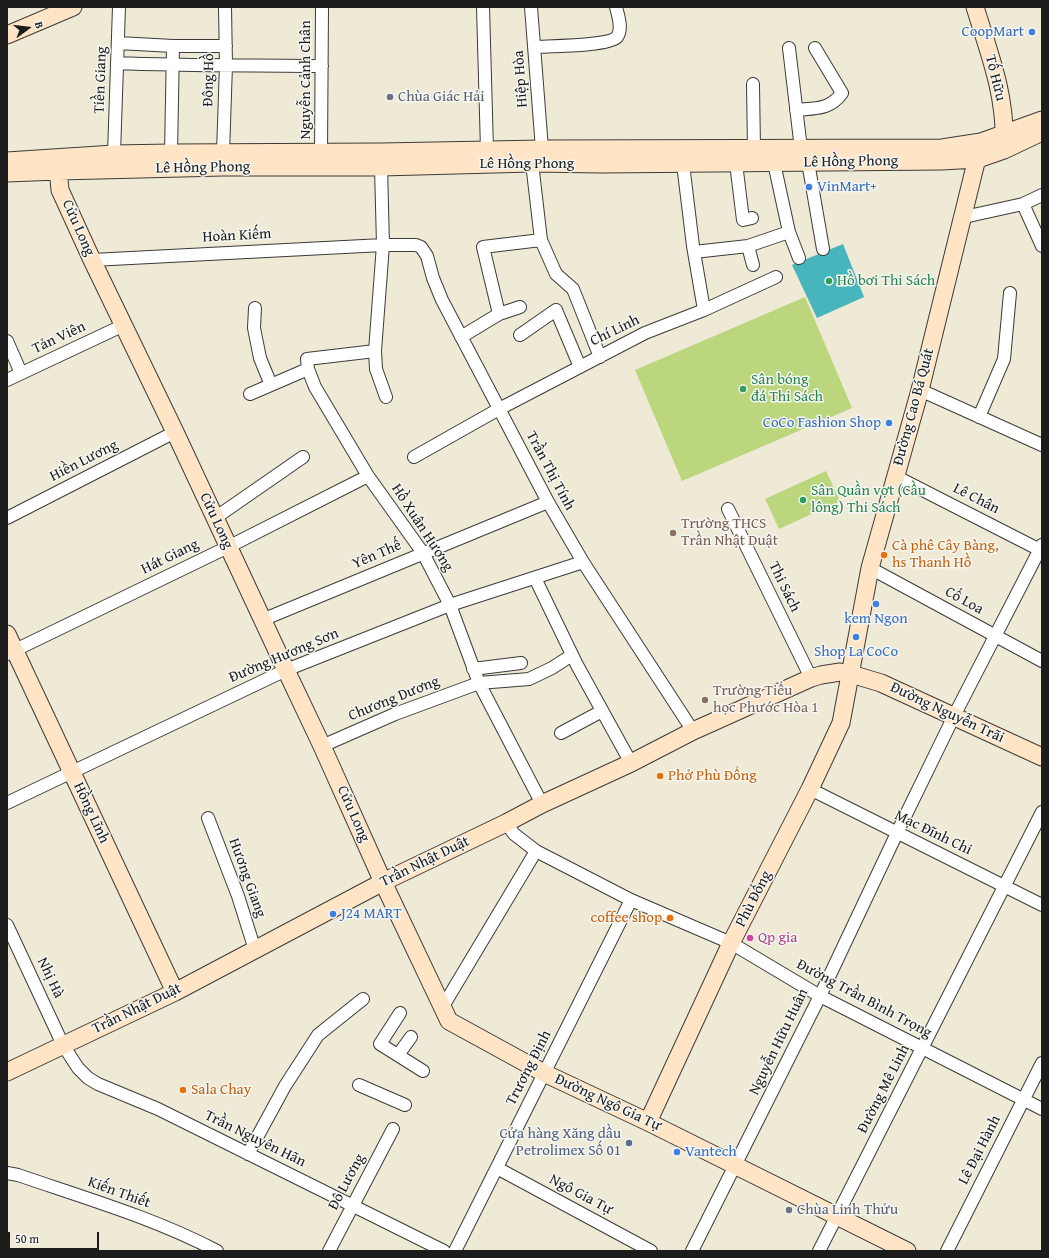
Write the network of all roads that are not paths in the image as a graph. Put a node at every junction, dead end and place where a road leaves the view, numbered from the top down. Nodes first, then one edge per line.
1 (73, 7) edge
2 (119, 7) edge
3 (225, 7) edge
4 (322, 7) edge
5 (484, 7) edge
6 (531, 7) edge
7 (616, 7) edge
8 (975, 7) edge
9 (7, 35) edge
10 (118, 43) junction
11 (173, 46) junction
12 (226, 46) junction
13 (535, 47) junction
14 (789, 48) dead end
15 (815, 48) dead end
16 (117, 63) junction
17 (226, 65) junction
18 (173, 66) junction
19 (322, 66) junction
20 (753, 84) dead end
21 (796, 110) junction
22 (1042, 120) edge
23 (1042, 132) edge
24 (1004, 142) junction
25 (542, 149) junction
26 (754, 149) junction
27 (487, 150) junction
28 (980, 150) junction
29 (171, 153) junction
30 (223, 153) junction
31 (114, 154) junction
32 (804, 156) junction
33 (327, 157) junction
34 (381, 160) junction
35 (7, 161) edge
36 (736, 163) junction
37 (774, 163) junction
38 (532, 164) junction
39 (683, 164) junction
40 (57, 165) junction
41 (7, 173) edge
42 (1042, 195) edge
43 (1023, 204) junction
44 (964, 217) junction
45 (752, 218) dead end
46 (789, 232) junction
47 (541, 240) junction
48 (383, 245) junction
49 (748, 246) junction
50 (1042, 246) edge
51 (823, 250) dead end
52 (694, 252) junction
53 (799, 258) dead end
54 (92, 260) junction
55 (753, 265) dead end
56 (776, 276) dead end
57 (1010, 293) dead end
58 (520, 306) dead end
59 (255, 308) dead end
60 (704, 310) junction
61 (499, 314) junction
62 (124, 325) junction
63 (520, 335) dead end
64 (461, 337) junction
65 (7, 341) edge
66 (375, 351) junction
67 (600, 357) junction
68 (580, 367) junction
69 (308, 369) junction
70 (21, 373) junction
71 (7, 380) edge
72 (271, 385) junction
73 (920, 390) junction
74 (250, 394) dead end
75 (386, 397) dead end
76 (499, 409) junction
77 (979, 417) junction
78 (175, 432) junction
79 (1042, 445) edge
80 (303, 457) dead end
81 (414, 457) dead end
82 (368, 476) junction
83 (895, 476) junction
84 (548, 502) junction
85 (728, 510) dead end
86 (7, 518) edge
87 (215, 518) junction
88 (228, 547) junction
89 (1041, 549) edge
90 (423, 554) junction
91 (584, 562) junction
92 (870, 568) junction
93 (535, 578) junction
94 (450, 605) junction
95 (262, 620) junction
96 (7, 634) edge
97 (996, 637) junction
98 (11, 653) edge
99 (572, 655) junction
100 (1042, 661) edge
101 (521, 663) dead end
102 (473, 669) junction
103 (286, 670) junction
104 (851, 674) junction
105 (811, 678) junction
106 (479, 683) junction
107 (602, 711) junction
108 (954, 716) junction
109 (693, 731) junction
110 (561, 733) dead end
111 (322, 746) junction
112 (1042, 757) edge
113 (631, 763) junction
114 (72, 772) junction
115 (810, 789) junction
116 (7, 803) edge
117 (542, 804) junction
118 (1042, 812) edge
119 (208, 818) dead end
120 (506, 823) junction
121 (897, 833) junction
122 (536, 851) junction
123 (383, 882) junction
124 (1005, 886) junction
125 (631, 900) junction
126 (1042, 905) edge
127 (7, 925) edge
128 (731, 943) junction
129 (255, 950) junction
130 (175, 992) junction
131 (820, 996) junction
132 (363, 999) dead end
133 (442, 1008) junction
134 (400, 1013) dead end
135 (411, 1037) dead end
136 (63, 1045) junction
137 (922, 1048) junction
138 (398, 1055) junction
139 (1042, 1063) edge
140 (423, 1071) dead end
141 (7, 1072) edge
142 (544, 1073) junction
143 (358, 1085) dead end
144 (1023, 1100) junction
145 (405, 1105) dead end
146 (1042, 1109) edge
147 (648, 1122) junction
148 (393, 1129) dead end
149 (248, 1154) junction
150 (735, 1165) junction
151 (497, 1168) junction
152 (7, 1173) edge
153 (353, 1206) junction
154 (837, 1216) junction
155 (217, 1251) edge
156 (329, 1251) edge
157 (444, 1251) edge
158 (455, 1251) edge
159 (651, 1251) edge
160 (692, 1251) edge
161 (819, 1251) edge
162 (907, 1251) edge
163 (947, 1251) edge

1 - 9 street
2 - 10 street, Tiền Giang
3 - 12 street, Đông Hồ
4 - 19 street, Nguyễn Cảnh Chân
5 - 27 street
6 - 13 street, Hiệp Hòa
7 - 13 street
8 - 24 street, Tố Hữu
10 - 11 street
10 - 16 street, Tiền Giang
11 - 12 street
11 - 18 street
12 - 17 street, Đông Hồ
13 - 25 street, Hiệp Hòa
14 - 21 street
15 - 21 street
16 - 18 street
16 - 31 street, Tiền Giang
17 - 18 street
17 - 19 street
17 - 30 street, Đông Hồ
18 - 29 street
19 - 33 street, Nguyễn Cảnh Chân
20 - 26 street
21 - 32 street
22 - 24 street, Lê Hồng Phong
23 - 24 street, Lê Hồng Phong
24 - 28 street, Lê Hồng Phong
25 - 26 street, Lê Hồng Phong
25 - 27 street, Lê Hồng Phong
26 - 32 street, Lê Hồng Phong
27 - 34 street, Lê Hồng Phong
28 - 32 street, Lê Hồng Phong
28 - 44 street, Đường Cao Bá Quát
29 - 30 street, Lê Hồng Phong
29 - 31 street, Lê Hồng Phong
30 - 33 street, Lê Hồng Phong
31 - 40 street, Lê Hồng Phong
32 - 37 street, Lê Hồng Phong
32 - 51 street
33 - 34 street, Lê Hồng Phong
33 - 40 street, Lê Hồng Phong
34 - 38 street, Lê Hồng Phong
34 - 48 street
35 - 40 street, Lê Hồng Phong
36 - 37 street, Lê Hồng Phong
36 - 39 street, Lê Hồng Phong
36 - 45 street
37 - 46 street
38 - 39 street, Lê Hồng Phong
38 - 47 street
39 - 52 street
40 - 41 street, Lê Hồng Phong
40 - 54 street, Cửu Long
42 - 43 street
43 - 44 street
43 - 50 street
44 - 73 street, Đường Cao Bá Quát
46 - 49 street
46 - 53 street
47 - 61 street
47 - 67 street
48 - 54 street, Hoàn Kiếm
48 - 64 street, Trần Thị Tính
48 - 66 street
49 - 52 street
49 - 55 street
52 - 60 street
54 - 62 street, Cửu Long
56 - 60 street, Chí Linh
57 - 77 street
58 - 61 street
59 - 72 street
60 - 67 street, Chí Linh
61 - 64 street
62 - 70 street, Tản Viên
62 - 78 street, Cửu Long
63 - 68 street
64 - 76 street, Trần Thị Tính
65 - 70 street
66 - 69 street
66 - 75 street
67 - 68 street, Chí Linh
68 - 76 street, Chí Linh
69 - 72 street
69 - 82 street, Hồ Xuân Hương
70 - 71 street, Tản Viên
72 - 74 street
73 - 77 street
73 - 83 street, Đường Cao Bá Quát
76 - 81 street, Chí Linh
76 - 84 street, Trần Thị Tính
77 - 79 street
78 - 86 street, Hiền Lương
78 - 87 street, Cửu Long
80 - 87 street
82 - 88 street, Hát Giang
82 - 90 street, Hồ Xuân Hương
83 - 89 street, Lê Chân
83 - 92 street, Đường Cao Bá Quát
84 - 90 street, Yên Thế
84 - 91 street, Trần Thị Tính
85 - 105 street, Thi Sách
87 - 88 street, Cửu Long
88 - 95 street, Cửu Long
88 - 98 street, Hát Giang
89 - 97 street, Nguyễn Hữu Huân
90 - 94 street, Hồ Xuân Hương
90 - 95 street, Yên Thế
91 - 93 street, Đường Hương Sơn
91 - 109 street, Trần Thị Tính
92 - 97 street, Cổ Loa
92 - 104 street, Đường Cao Bá Quát
93 - 94 street, Đường Hương Sơn
93 - 99 street
94 - 102 street, Hồ Xuân Hương
94 - 103 street, Đường Hương Sơn
95 - 103 street, Cửu Long
96 - 98 street, Hồng Lĩnh
97 - 100 street, Cổ Loa
97 - 108 street, Nguyễn Hữu Huân
98 - 114 street, Hồng Lĩnh
99 - 106 street, Chương Dương
99 - 107 street
101 - 102 street
102 - 106 street, Hồ Xuân Hương
103 - 111 street, Cửu Long
103 - 114 street, Đường Hương Sơn
104 - 105 street, Trần Nhật Duật
104 - 108 street, Đường Nguyễn Trãi
104 - 115 street, Phù Đổng
105 - 109 street, Trần Nhật Duật
106 - 111 street, Chương Dương
106 - 117 street, Hồ Xuân Hương
107 - 110 street
107 - 113 street
108 - 112 street, Đường Nguyễn Trãi
108 - 121 street, Nguyễn Hữu Huân
109 - 113 street, Trần Nhật Duật
111 - 123 street, Cửu Long
113 - 117 street, Trần Nhật Duật
114 - 116 street, Đường Hương Sơn
114 - 130 street, Hồng Lĩnh
115 - 121 street, Mạc Đĩnh Chi
115 - 128 street, Phù Đổng
117 - 120 street, Trần Nhật Duật
118 - 124 street, Đường Mê Linh
119 - 129 street, Hương Giang
120 - 122 street, Đường Trần Bình Trọng
120 - 123 street, Trần Nhật Duật
121 - 124 street, Mạc Đĩnh Chi
121 - 131 street, Nguyễn Hữu Huân
122 - 125 street, Đường Trần Bình Trọng
122 - 133 street
123 - 129 street, Trần Nhật Duật
123 - 133 street, Đường Ngô Gia Tự
124 - 126 street, Mạc Đĩnh Chi
124 - 137 street, Đường Mê Linh
125 - 128 street, Đường Trần Bình Trọng
125 - 142 street, Trương Định
127 - 136 street, Nhị Hà
128 - 131 street, Đường Trần Bình Trọng
128 - 147 street, Phù Đổng
129 - 130 street, Trần Nhật Duật
130 - 136 street, Trần Nhật Duật
131 - 137 street, Đường Trần Bình Trọng
131 - 150 street, Nguyễn Hữu Huân
132 - 149 street
133 - 142 street, Đường Ngô Gia Tự
134 - 138 street
135 - 138 street
136 - 141 street, Trần Nhật Duật
136 - 149 street, Trần Nguyên Hãn
137 - 144 street, Đường Trần Bình Trọng
137 - 154 street, Đường Mê Linh
138 - 140 street
139 - 144 street, Lê Đại Hành
142 - 147 street, Đường Ngô Gia Tự
142 - 151 street, Trương Định
143 - 145 street
144 - 146 street, Đường Trần Bình Trọng
144 - 163 street, Lê Đại Hành
147 - 150 street, Đường Ngô Gia Tự
148 - 153 street, Đô Lương
149 - 153 street, Trần Nguyên Hãn
150 - 154 street, Đường Ngô Gia Tự
150 - 160 street, Nguyễn Hữu Huân
151 - 158 street, Trương Định
151 - 159 street, Ngô Gia Tự
152 - 155 street, Kiến Thiết
153 - 156 street, Đô Lương
153 - 157 street, Trần Nguyên Hãn
154 - 161 street, Đường Mê Linh
154 - 162 street, Đường Ngô Gia Tự

